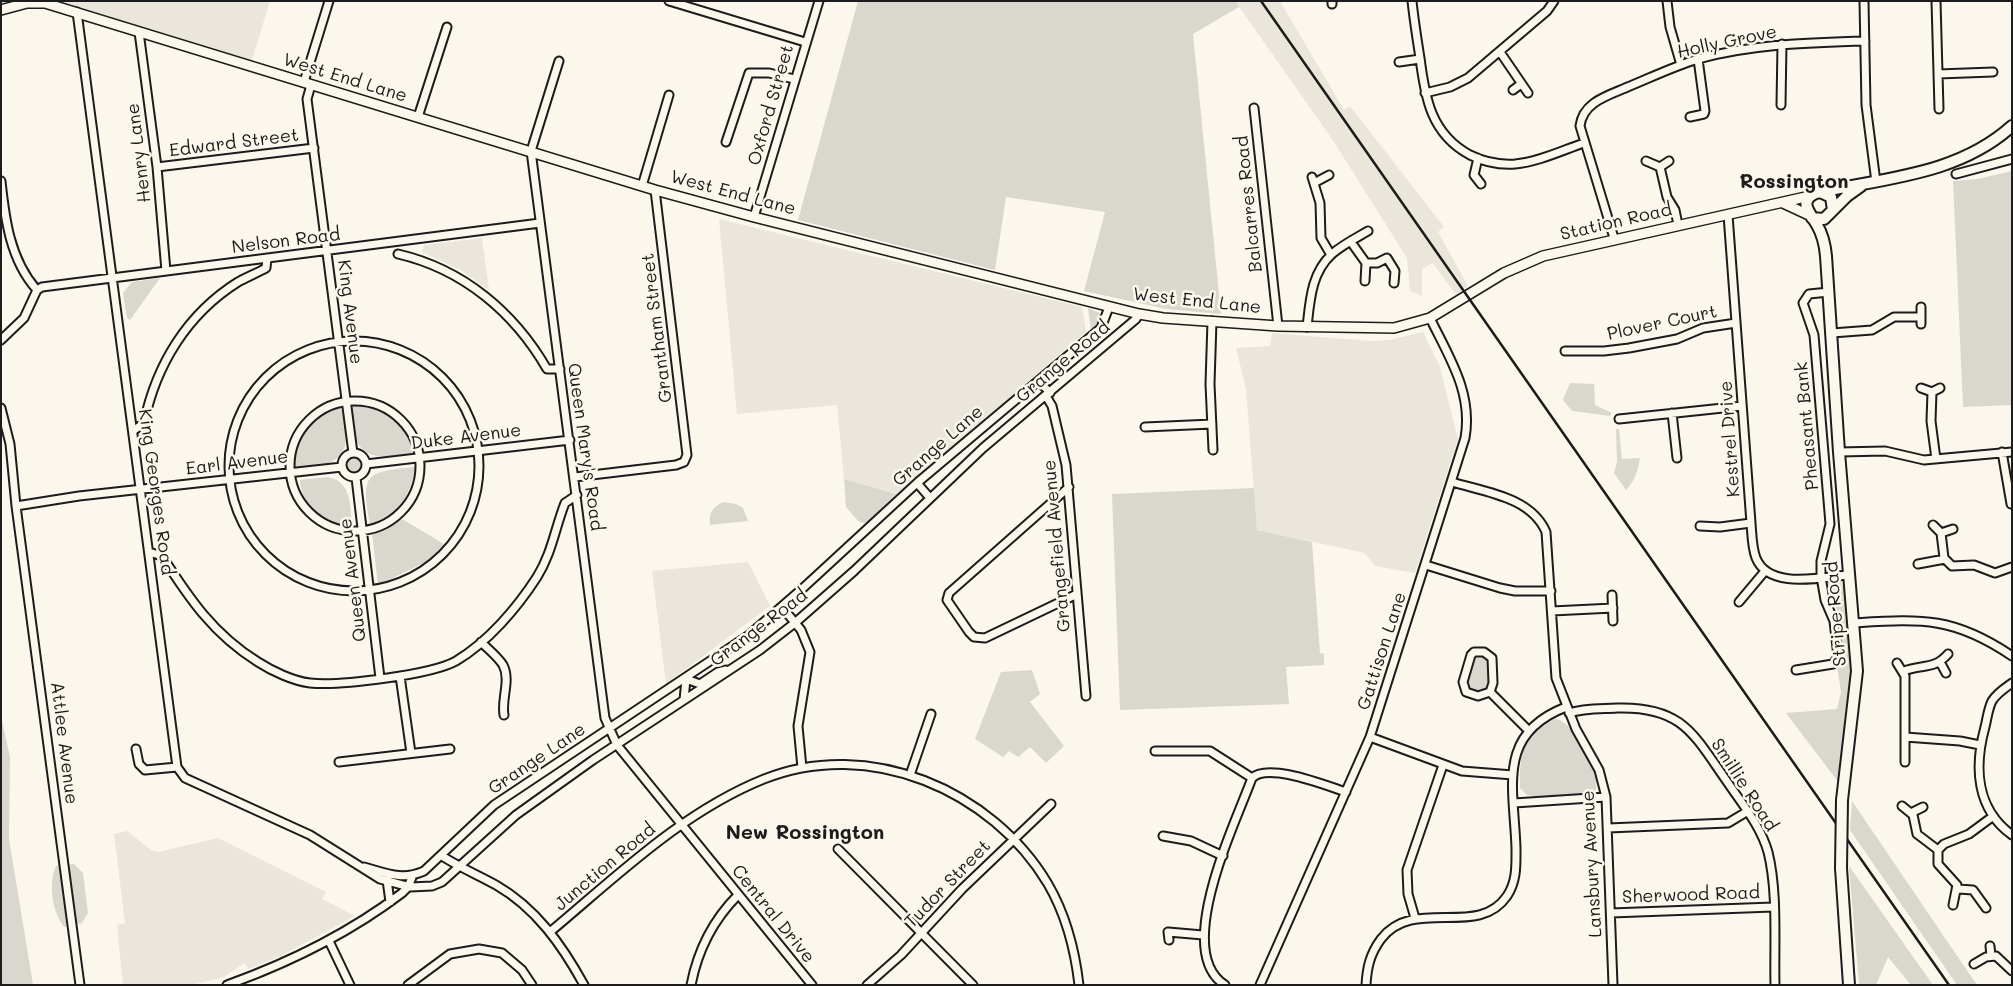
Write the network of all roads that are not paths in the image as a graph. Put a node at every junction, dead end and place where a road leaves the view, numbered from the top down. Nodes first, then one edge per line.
1 (329, 1) edge
2 (669, 1) edge
3 (819, 1) edge
4 (1412, 1) edge
5 (1554, 1) edge
6 (1666, 1) edge
7 (1864, 1) edge
8 (1936, 1) edge
9 (1, 10) edge
10 (77, 12) junction
11 (447, 27) dead end
12 (139, 32) junction
13 (1865, 41) junction
14 (805, 42) junction
15 (1782, 44) junction
16 (1500, 52) junction
17 (1420, 59) junction
18 (1698, 59) junction
19 (559, 61) dead end
20 (1399, 62) dead end
21 (1681, 65) junction
22 (1993, 72) dead end
23 (1938, 74) junction
24 (794, 79) junction
25 (307, 84) junction
26 (1522, 84) junction
27 (1513, 90) dead end
28 (1425, 93) junction
29 (1528, 93) dead end
30 (669, 95) dead end
31 (1781, 105) dead end
32 (1254, 108) dead end
33 (1939, 109) dead end
34 (418, 116) junction
35 (1690, 118) dead end
36 (2011, 127) edge
37 (726, 142) dead end
38 (1584, 143) junction
39 (314, 148) junction
40 (531, 151) junction
41 (1478, 158) junction
42 (2012, 159) edge
43 (1646, 161) dead end
44 (1669, 161) dead end
45 (157, 167) junction
46 (1660, 167) junction
47 (1956, 174) dead end
48 (1329, 175) dead end
49 (1, 182) edge
50 (1876, 182) junction
51 (1481, 184) dead end
52 (1864, 184) junction
53 (642, 186) junction
54 (656, 190) junction
55 (1814, 194) junction
56 (1782, 203) junction
57 (1832, 212) junction
58 (1728, 215) junction
59 (754, 217) junction
60 (1811, 217) junction
61 (540, 223) junction
62 (1678, 225) junction
63 (1368, 231) dead end
64 (1614, 238) junction
65 (1824, 240) junction
66 (1350, 242) junction
67 (327, 251) junction
68 (398, 254) dead end
69 (1331, 255) junction
70 (267, 258) junction
71 (1366, 263) junction
72 (166, 271) junction
73 (114, 278) junction
74 (1365, 281) dead end
75 (1394, 283) dead end
76 (36, 290) junction
77 (1829, 292) junction
78 (1467, 297) joint
79 (1109, 307) junction
80 (1921, 307) dead end
81 (1139, 314) junction
82 (1430, 318) junction
83 (1212, 321) junction
84 (1736, 323) junction
85 (1278, 326) junction
86 (1307, 327) junction
87 (1832, 333) junction
88 (1, 340) edge
89 (338, 341) junction
90 (1565, 351) dead end
91 (560, 369) junction
92 (1039, 380) junction
93 (1921, 388) dead end
94 (1940, 388) dead end
95 (1932, 392) junction
96 (1048, 394) junction
97 (346, 401) junction
98 (1742, 406) junction
99 (1, 408) edge
100 (1672, 413) junction
101 (1619, 419) dead end
102 (1212, 424) junction
103 (1145, 427) dead end
104 (132, 431) junction
105 (570, 440) junction
106 (478, 450) junction
107 (1213, 450) dead end
108 (1839, 452) junction
109 (2002, 452) junction
110 (2012, 452) edge
111 (353, 453) junction
112 (420, 458) junction
113 (1677, 458) dead end
114 (1936, 459) junction
115 (366, 464) junction
116 (342, 467) junction
117 (290, 472) junction
118 (575, 477) junction
119 (231, 478) junction
120 (356, 478) junction
121 (1452, 482) junction
122 (917, 483) junction
123 (1069, 488) junction
124 (141, 489) junction
125 (577, 495) junction
126 (930, 498) junction
127 (2011, 504) edge
128 (16, 506) junction
129 (1751, 523) junction
130 (1700, 526) dead end
131 (1933, 526) dead end
132 (1953, 529) dead end
133 (362, 531) junction
134 (1941, 533) junction
135 (149, 552) junction
136 (1945, 559) junction
137 (1918, 564) dead end
138 (1426, 565) junction
139 (2012, 567) edge
140 (1764, 571) junction
141 (1849, 575) junction
142 (1821, 577) junction
143 (1551, 591) junction
144 (370, 593) junction
145 (1077, 594) junction
146 (1612, 595) dead end
147 (1739, 602) dead end
148 (782, 607) junction
149 (1613, 608) junction
150 (1552, 611) junction
151 (1613, 621) dead end
152 (796, 622) junction
153 (1853, 623) junction
154 (481, 642) junction
155 (1948, 654) dead end
156 (2012, 656) edge
157 (1940, 662) junction
158 (1897, 663) dead end
159 (731, 669) junction
160 (1796, 670) dead end
161 (1904, 671) junction
162 (1946, 673) dead end
163 (400, 676) junction
164 (380, 678) junction
165 (686, 679) junction
166 (2012, 683) edge
167 (1490, 692) junction
168 (1086, 696) dead end
169 (684, 700) junction
170 (1567, 710) junction
171 (931, 714) dead end
172 (504, 715) dead end
173 (608, 730) junction
174 (1528, 730) junction
175 (1370, 737) junction
176 (1904, 737) junction
177 (616, 745) junction
178 (1980, 745) junction
179 (136, 749) dead end
180 (450, 749) dead end
181 (1155, 751) dead end
182 (411, 753) junction
183 (338, 762) dead end
184 (1905, 762) dead end
185 (1443, 765) junction
186 (177, 767) junction
187 (802, 768) junction
188 (910, 775) junction
189 (1513, 775) junction
190 (1252, 778) junction
191 (1346, 792) junction
192 (1606, 797) junction
193 (1514, 803) junction
194 (1051, 804) dead end
195 (1902, 806) dead end
196 (1922, 807) dead end
197 (1748, 811) junction
198 (1911, 813) junction
199 (1992, 817) junction
200 (680, 824) junction
201 (1608, 828) junction
202 (2012, 835) edge
203 (1163, 836) dead end
204 (1014, 839) junction
205 (838, 849) dead end
206 (1938, 850) junction
207 (442, 856) junction
208 (1223, 856) junction
209 (460, 868) junction
210 (413, 875) junction
211 (387, 878) junction
212 (408, 887) junction
213 (1958, 889) junction
214 (738, 895) junction
215 (390, 902) junction
216 (1954, 905) dead end
217 (1773, 907) junction
218 (1986, 908) dead end
219 (1610, 913) junction
220 (1415, 918) junction
221 (550, 932) junction
222 (921, 934) junction
223 (1203, 935) junction
224 (1169, 940) dead end
225 (329, 941) junction
226 (1990, 946) dead end
227 (1991, 956) junction
228 (1974, 964) dead end
229 (2012, 971) edge
230 (80, 985) edge
231 (227, 985) edge
232 (350, 985) edge
233 (408, 985) edge
234 (532, 985) edge
235 (584, 985) edge
236 (691, 985) edge
237 (812, 985) edge
238 (866, 985) edge
239 (973, 985) edge
240 (1080, 985) edge
241 (1225, 985) edge
242 (1260, 985) edge
243 (1366, 985) edge
244 (1613, 985) edge
245 (1775, 985) edge
246 (1849, 985) edge

1 - 25 street, King Avenue
2 - 14 street
3 - 14 street, Oxford Street
4 - 17 street
5 - 16 street
6 - 21 street
7 - 13 street
8 - 23 street
9 - 10 street, West End Lane
10 - 12 street, West End Lane
10 - 73 street, King Georges Road
11 - 34 street
12 - 25 street, West End Lane
12 - 45 street, Henry Lane
13 - 15 street, Holly Grove
13 - 50 street
14 - 24 street, Oxford Street
15 - 18 street, Holly Grove
15 - 31 street
16 - 26 street
16 - 28 street
17 - 20 street
17 - 28 street
18 - 21 street, Holly Grove
18 - 35 street
19 - 40 street
21 - 38 street, Holly Grove
22 - 23 street
23 - 33 street
24 - 37 street
24 - 59 street, Oxford Street
25 - 34 street, West End Lane
25 - 39 street, King Avenue
26 - 27 street
26 - 29 street
28 - 41 street
30 - 53 street
32 - 85 street, Balcarres Road
34 - 40 street, West End Lane
36 - 50 main road
38 - 41 street
38 - 64 street
39 - 45 street, Edward Street
39 - 67 street, King Avenue
40 - 53 street, West End Lane
40 - 61 street, Queen Mary's Road
41 - 51 street
42 - 47 street
43 - 46 street
44 - 46 street
45 - 72 street, Henry Lane
46 - 62 street
48 - 69 street
49 - 76 street
50 - 52 main road
52 - 55 main road
52 - 57 main road
53 - 54 street, West End Lane
54 - 59 street, West End Lane
54 - 118 street, Grantham Street
55 - 56 street, Station Road
55 - 57 main road
55 - 60 main road
56 - 58 street, Station Road
56 - 60 street
57 - 60 main road
57 - 65 main road, Stripe Road
58 - 62 street, Station Road
58 - 84 street, Kestrel Drive
59 - 79 street, West End Lane
60 - 65 main road, Stripe Road
61 - 67 street, Nelson Road
61 - 91 street, Queen Mary's Road
62 - 64 street, Station Road
63 - 66 street
64 - 78 street, Station Road
65 - 77 main road, Stripe Road
66 - 69 street
66 - 71 street
67 - 70 street, Nelson Road
67 - 89 street, King Avenue
68 - 91 street
69 - 86 street
70 - 72 street, Nelson Road
70 - 104 street
71 - 74 street
71 - 75 street
72 - 73 street, Nelson Road
73 - 76 street, Nelson Road
73 - 104 street, King Georges Road
76 - 88 street
77 - 87 main road, Stripe Road
77 - 142 street, Pheasant Bank
78 - 82 street, West End Lane
79 - 81 street, West End Lane
79 - 92 street, Grange Lane
80 - 87 street
81 - 83 street, West End Lane
81 - 96 street, Grange Road
82 - 86 street, West End Lane
82 - 121 street, Gattison Lane
83 - 85 street, West End Lane
83 - 102 street
84 - 90 street, Plover Court
84 - 98 street, Kestrel Drive
85 - 86 street, West End Lane
87 - 108 main road, Stripe Road
89 - 97 street, King Avenue
89 - 106 street
89 - 119 street
91 - 105 street, Queen Mary's Road
92 - 96 street
92 - 122 street, Grange Lane
93 - 95 street
94 - 95 street
95 - 114 street
96 - 123 street, Grangefield Avenue
96 - 126 street, Grange Road
97 - 111 street, King Avenue
97 - 112 street
97 - 117 street
98 - 100 street
98 - 129 street, Kestrel Drive
99 - 128 street, Attlee Avenue
100 - 101 street
100 - 113 street
102 - 103 street
102 - 107 street
104 - 124 street, King Georges Road
105 - 106 street, Duke Avenue
105 - 118 street, Queen Mary's Road
106 - 112 street, Duke Avenue
106 - 144 street
108 - 114 street
108 - 141 main road, Stripe Road
109 - 110 street
109 - 114 street
109 - 127 street
111 - 115 street
111 - 116 street
112 - 115 street, Duke Avenue
112 - 133 street
115 - 120 street
116 - 117 street, Earl Avenue
116 - 120 street
117 - 119 street, Earl Avenue
117 - 133 street
118 - 125 street, Queen Mary's Road
119 - 124 street, Earl Avenue
119 - 144 street
120 - 133 street, Queen Avenue
121 - 138 street, Gattison Lane
121 - 143 street, Lansbury Avenue
122 - 126 street
122 - 148 street, Grange Lane
123 - 145 street, Grangefield Avenue
123 - 145 street
124 - 128 street, Earl Avenue
124 - 135 street, King Georges Road
125 - 154 street
125 - 173 street, Queen Mary's Road
126 - 152 street, Grange Road
128 - 230 street, Attlee Avenue
129 - 130 street
129 - 140 street, Kestrel Drive
131 - 134 street
132 - 134 street
133 - 144 street, Queen Avenue
134 - 136 street
135 - 164 street
135 - 186 street, King Georges Road
136 - 137 street
136 - 139 street
138 - 143 street
138 - 175 street, Gattison Lane
140 - 142 street
140 - 147 street
141 - 142 street
141 - 153 main road, Stripe Road
142 - 160 street
143 - 150 street, Lansbury Avenue
144 - 164 street, Queen Avenue
145 - 168 street, Grangefield Avenue
146 - 149 street
148 - 152 street
148 - 165 street, Grange Lane
149 - 150 street
149 - 151 street
150 - 170 street, Lansbury Avenue
152 - 159 street, Grange Road
152 - 187 street
153 - 156 street
153 - 246 main road, Stripe Road, bridge
154 - 163 street
154 - 172 street
155 - 157 street
157 - 161 street
157 - 162 street
158 - 161 street
159 - 165 street
159 - 169 street, Grange Road
161 - 176 street
163 - 164 street
163 - 182 street
165 - 169 street
165 - 173 street, Grange Lane
166 - 178 street
167 - 167 street
167 - 174 street
169 - 177 street, Grange Road
170 - 174 street
170 - 192 street, Lansbury Avenue
170 - 197 street, Smillie Road
171 - 188 street
173 - 177 street, Queen Mary's Road
173 - 207 street, Grange Lane
174 - 189 street
175 - 185 street
175 - 191 street, Gattison Lane
176 - 178 street
176 - 184 street
177 - 200 street, Central Drive
177 - 209 street, Grange Road
178 - 199 street
179 - 186 street
180 - 182 street
181 - 190 street
182 - 183 street
185 - 189 street
185 - 220 street
186 - 211 street
187 - 188 street, Junction Road
187 - 200 street, Junction Road
188 - 204 street, Junction Road
189 - 193 street
190 - 191 street
190 - 208 street
191 - 242 street, Gattison Lane
192 - 193 street
192 - 201 street, Lansbury Avenue
193 - 220 street
194 - 204 street, Tudor Street
195 - 198 street
196 - 198 street
197 - 201 street
197 - 217 street, Smillie Road
198 - 206 street
199 - 202 street
199 - 206 street
200 - 214 street, Central Drive
200 - 221 street, Junction Road
201 - 219 street, Lansbury Avenue
203 - 208 street
204 - 222 street, Tudor Street
204 - 240 street, Junction Road
205 - 222 street
206 - 213 street
207 - 209 street
207 - 210 street, Grange Lane
208 - 223 street
209 - 212 street, Grange Road
209 - 221 street
210 - 211 street
210 - 212 street
211 - 212 street, Grange Road
211 - 215 street
212 - 215 street
213 - 216 street
213 - 218 street
214 - 236 street
214 - 237 street, Central Drive
215 - 225 street
217 - 219 street, Sherwood Road
217 - 245 street, Smillie Road
219 - 244 street, Lansbury Avenue
220 - 243 street
221 - 235 street
222 - 238 street, Tudor Street
222 - 239 street
223 - 224 street
223 - 241 street
225 - 231 street
225 - 232 street
226 - 227 street
227 - 228 street
227 - 229 street
233 - 234 street

